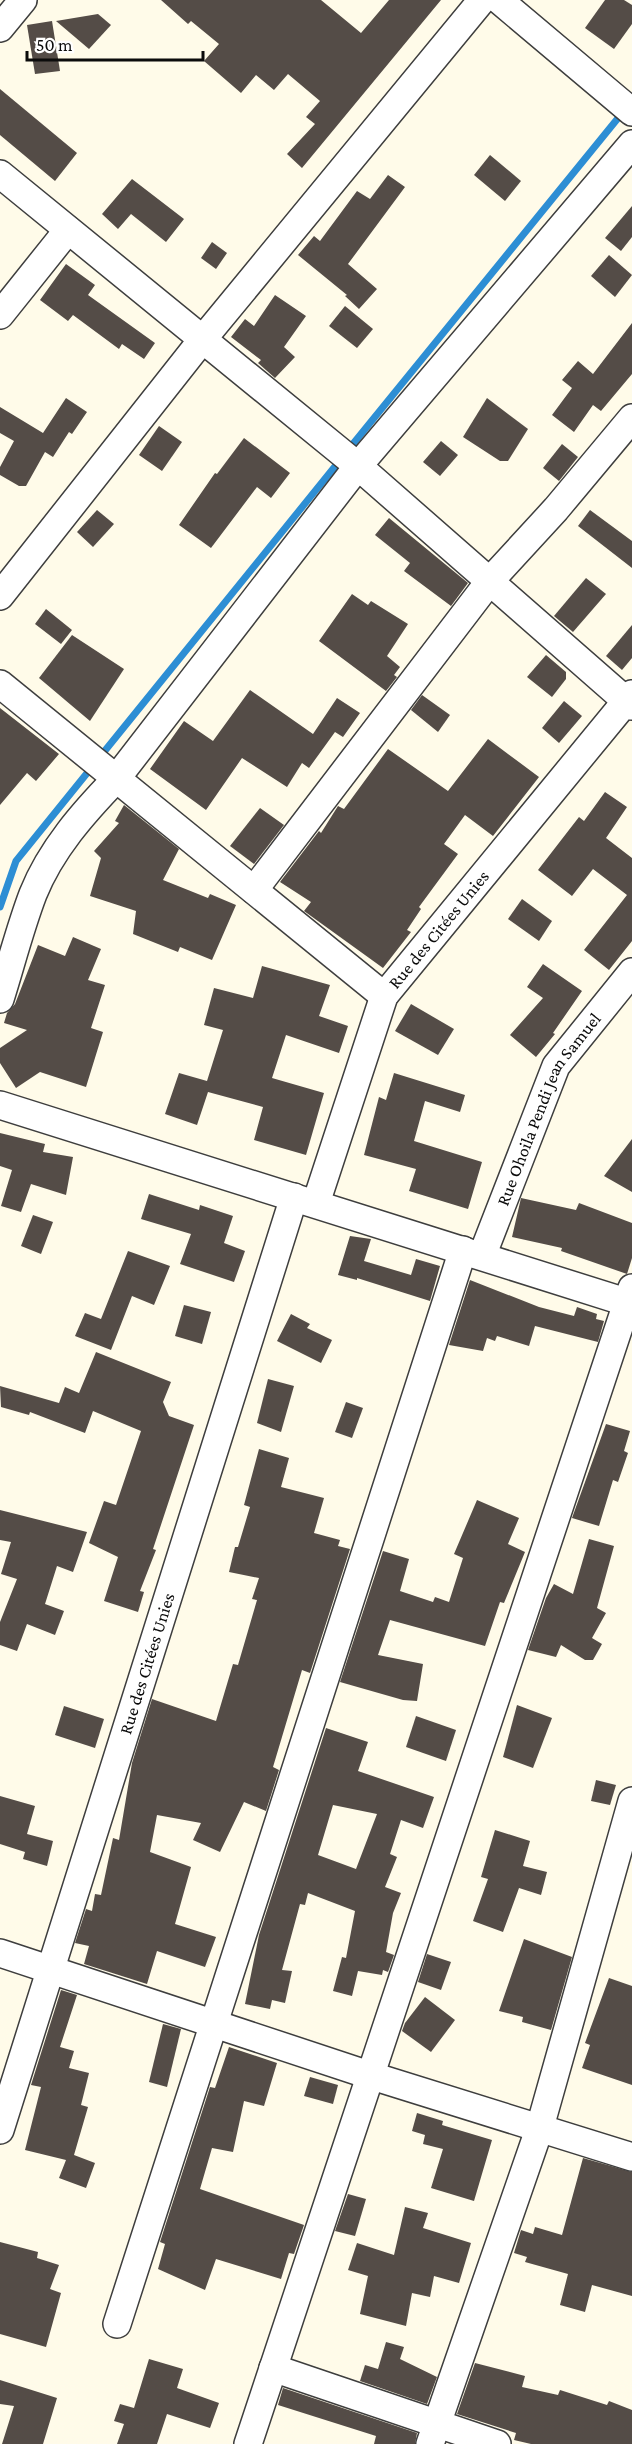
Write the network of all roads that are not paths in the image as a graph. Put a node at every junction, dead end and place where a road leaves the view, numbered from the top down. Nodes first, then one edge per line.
1 (23, 0) edge
2 (482, 0) edge
3 (499, 0) edge
4 (0, 28) edge
5 (632, 112) edge
6 (632, 144) edge
7 (0, 174) edge
8 (68, 230) junction
9 (0, 315) edge
10 (202, 340) junction
11 (632, 418) edge
12 (348, 458) junction
13 (489, 582) junction
14 (0, 596) edge
15 (0, 684) edge
16 (630, 700) edge
17 (111, 774) junction
18 (254, 890) junction
19 (632, 972) edge
20 (384, 996) junction
21 (0, 999) edge
22 (0, 1105) edge
23 (305, 1200) junction
24 (472, 1253) junction
25 (630, 1298) edge
26 (632, 1801) edge
27 (0, 1953) edge
28 (52, 1971) junction
29 (212, 2022) junction
30 (369, 2075) junction
31 (540, 2127) junction
32 (0, 2130) edge
33 (632, 2157) edge
34 (117, 2324) dead end
35 (273, 2368) junction
36 (433, 2434) edge
37 (248, 2444) edge
38 (497, 2444) edge

1 - 4 street
2 - 10 street
3 - 5 street
6 - 12 street
7 - 8 street
8 - 9 street
8 - 10 street
10 - 12 street
10 - 14 street
11 - 13 street
12 - 13 street
12 - 17 street
13 - 16 street
13 - 18 street
15 - 17 street
16 - 20 street, Rue des Citées Unies
17 - 18 street
17 - 21 street
18 - 20 street
19 - 24 street, Rue Ohoila Pendi Jean Samuel
20 - 23 street, Rue des Citées Unies
22 - 23 street
23 - 24 street
23 - 28 street, Rue des Citées Unies
24 - 25 street
24 - 29 street, Rue Ohoila Pendi Jean Samuel
25 - 30 street
26 - 31 street
27 - 28 street
28 - 29 street
28 - 32 street, Rue des Citées Unies
29 - 30 street
29 - 34 street, Rue Ohoila Pendi Jean Samuel
30 - 31 street
30 - 35 street
31 - 33 street
31 - 36 street
35 - 36 street
35 - 37 street
36 - 38 street

